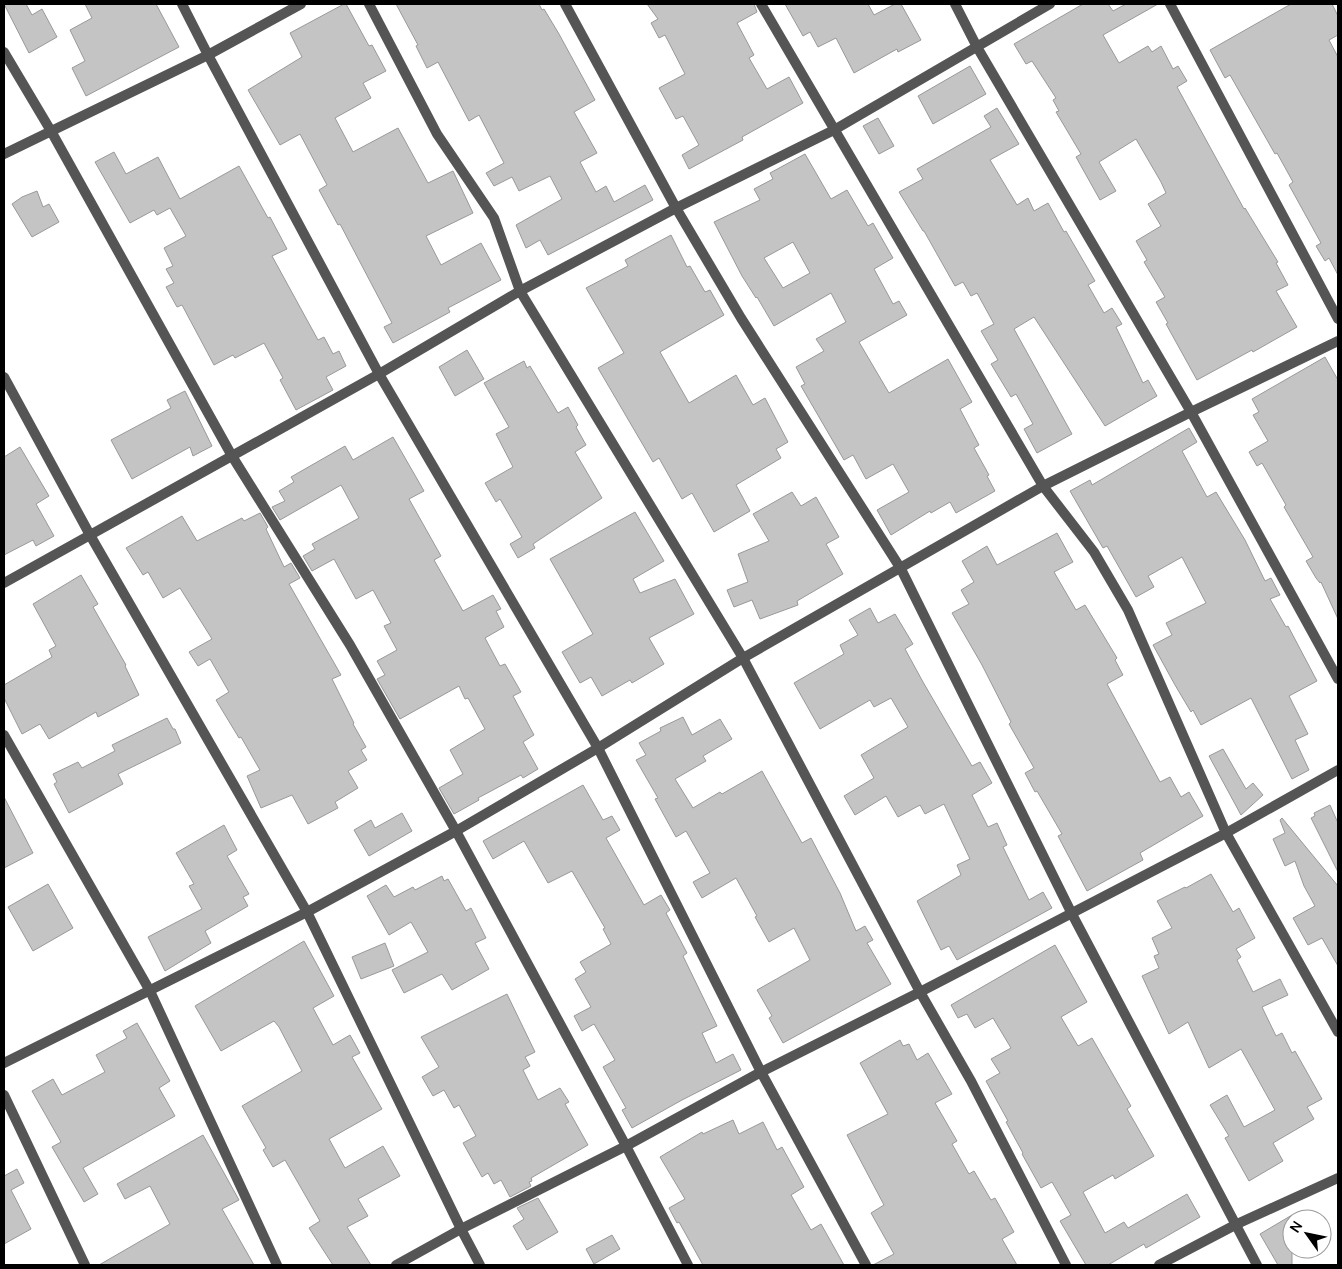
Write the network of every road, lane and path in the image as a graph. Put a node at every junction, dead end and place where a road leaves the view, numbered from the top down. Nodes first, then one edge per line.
1 (182, 4) edge
2 (302, 4) edge
3 (369, 4) edge
4 (564, 4) edge
5 (761, 4) edge
6 (955, 4) edge
7 (1050, 4) edge
8 (1170, 4) edge
9 (977, 47) junction
10 (4, 52) edge
11 (208, 56) junction
12 (52, 130) junction
13 (834, 130) junction
14 (4, 154) edge
15 (676, 208) junction
16 (520, 291) junction
17 (1338, 319) edge
18 (1338, 341) edge
19 (379, 374) junction
20 (4, 377) edge
21 (1191, 412) junction
22 (232, 456) junction
23 (1043, 486) junction
24 (90, 535) junction
25 (901, 569) junction
26 (4, 583) edge
27 (744, 658) junction
28 (1338, 679) edge
29 (4, 736) edge
30 (598, 748) junction
31 (1338, 770) edge
32 (456, 831) junction
33 (1226, 833) junction
34 (307, 912) junction
35 (1072, 914) junction
36 (150, 991) junction
37 (920, 992) junction
38 (1338, 1032) edge
39 (4, 1063) edge
40 (761, 1072) junction
41 (4, 1095) edge
42 (626, 1146) junction
43 (1338, 1178) edge
44 (1237, 1224) junction
45 (461, 1229) junction
46 (86, 1265) edge
47 (277, 1265) edge
48 (396, 1265) edge
49 (480, 1265) edge
50 (688, 1265) edge
51 (866, 1265) edge
52 (1066, 1265) edge
53 (1160, 1265) edge
54 (1257, 1265) edge

1 - 11 street
2 - 11 street
3 - 16 street
4 - 15 street
5 - 13 street
6 - 9 street
7 - 9 street
8 - 17 street
9 - 13 street
9 - 21 street
10 - 12 street
11 - 12 street
11 - 19 street
12 - 14 street
12 - 22 street
13 - 15 street
13 - 23 street
15 - 16 street
15 - 25 street
16 - 19 street
16 - 27 street
18 - 21 street
19 - 22 street
19 - 30 street
20 - 24 street
21 - 23 street
21 - 28 street
22 - 24 street
22 - 32 street
23 - 25 street
23 - 33 street
24 - 26 street
24 - 34 street
25 - 27 street
25 - 35 street
27 - 30 street
27 - 37 street
29 - 36 street
30 - 32 street
30 - 40 street
31 - 33 street
32 - 34 street
32 - 42 street
33 - 35 street
33 - 38 street
34 - 36 street
34 - 45 street
35 - 37 street
35 - 44 street
36 - 39 street
36 - 47 street
37 - 40 street
37 - 52 street
40 - 42 street
40 - 51 street
41 - 46 street
42 - 45 street
42 - 50 street
43 - 44 street
44 - 53 street
44 - 54 street
45 - 48 street
45 - 49 street

